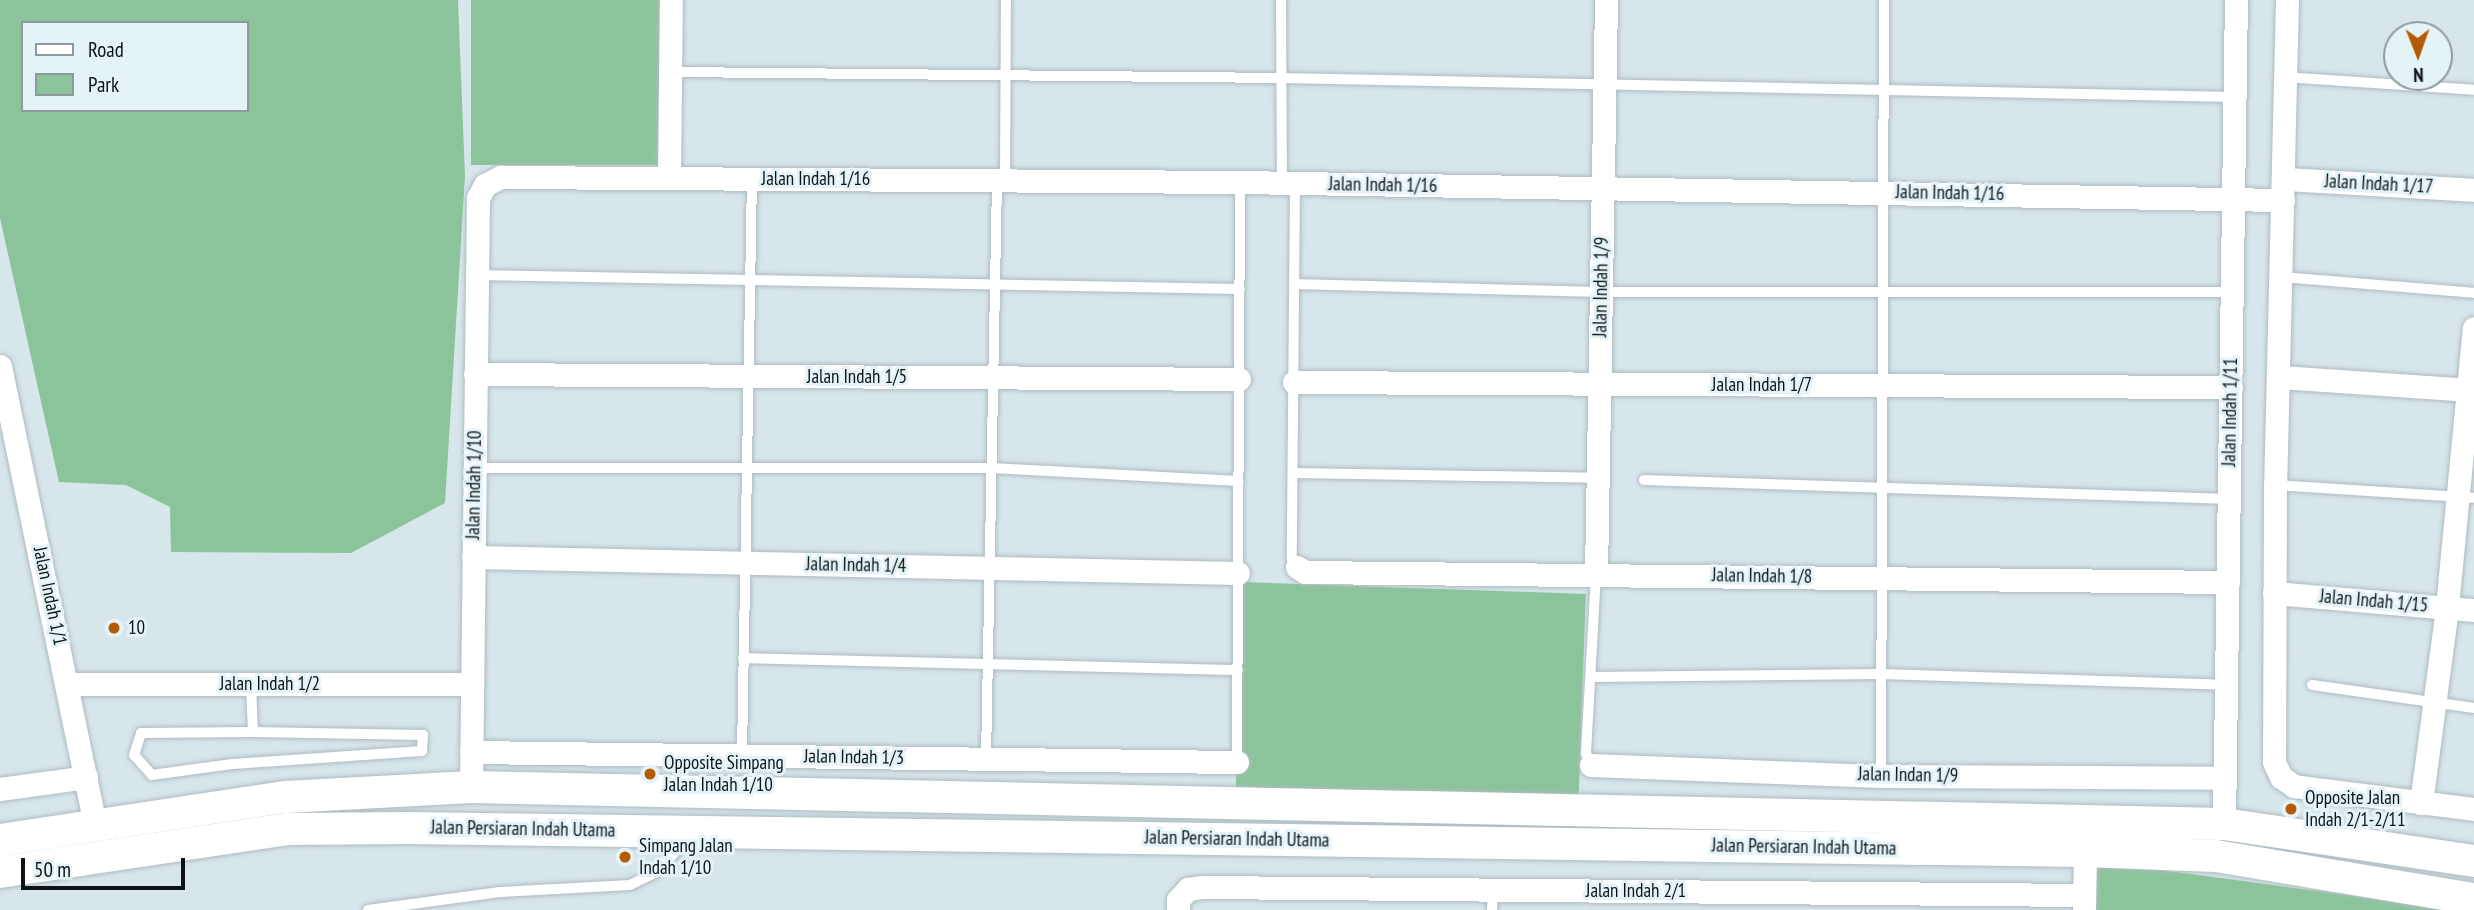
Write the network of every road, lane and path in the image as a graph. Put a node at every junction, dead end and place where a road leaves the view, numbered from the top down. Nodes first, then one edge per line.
1 (671, 0) edge
2 (1006, 0) edge
3 (1282, 0) edge
4 (1606, 0) edge
5 (1884, 0) edge
6 (2236, 0) edge
7 (2287, 0) edge
8 (671, 72) junction
9 (1006, 75) junction
10 (2284, 77) junction
11 (1281, 78) junction
12 (1604, 83) junction
13 (1884, 89) junction
14 (2474, 90) edge
15 (2235, 97) junction
16 (669, 178) junction
17 (752, 178) junction
18 (1001, 180) junction
19 (1240, 181) junction
20 (1289, 183) junction
21 (485, 184) joint
22 (1603, 189) junction
23 (2284, 189) junction
24 (2474, 190) edge
25 (1883, 192) junction
26 (2234, 198) junction
27 (477, 275) junction
28 (2281, 277) junction
29 (750, 279) junction
30 (995, 283) junction
31 (1294, 284) junction
32 (1240, 289) junction
33 (1601, 292) junction
34 (2232, 292) junction
35 (2474, 293) edge
36 (1883, 294) junction
37 (2474, 328) edge
38 (0, 366) edge
39 (475, 373) junction
40 (749, 376) junction
41 (2281, 377) junction
42 (993, 378) junction
43 (1239, 379) junction
44 (1294, 382) junction
45 (1599, 383) junction
46 (1882, 386) junction
47 (2231, 387) junction
48 (2470, 389) edge
49 (5, 411) edge
50 (474, 468) junction
51 (991, 468) junction
52 (747, 470) junction
53 (1293, 473) junction
54 (1598, 478) junction
55 (1644, 480) dead end
56 (1239, 481) junction
57 (2275, 485) junction
58 (1882, 490) junction
59 (2465, 497) edge
60 (2229, 499) junction
61 (473, 557) junction
62 (745, 562) junction
63 (1297, 567) joint
64 (990, 568) junction
65 (1238, 573) junction
66 (1596, 574) junction
67 (1882, 577) junction
68 (2228, 582) junction
69 (2274, 593) junction
70 (2447, 607) junction
71 (2474, 610) edge
72 (743, 659) junction
73 (988, 664) junction
74 (1238, 670) junction
75 (1881, 674) junction
76 (1591, 677) junction
77 (69, 684) junction
78 (472, 684) junction
79 (251, 685) junction
80 (2226, 685) junction
81 (2312, 685) dead end
82 (2434, 702) junction
83 (2474, 708) edge
84 (253, 732) junction
85 (471, 752) junction
86 (742, 755) junction
87 (986, 759) junction
88 (1237, 762) joint
89 (1591, 765) joint
90 (1881, 776) junction
91 (86, 777) junction
92 (2225, 778) junction
93 (471, 787) junction
94 (0, 789) edge
95 (2421, 803) junction
96 (2474, 809) edge
97 (2224, 824) junction
98 (95, 826) junction
99 (408, 828) junction
100 (546, 829) junction
101 (693, 831) junction
102 (0, 840) edge
103 (2085, 851) junction
104 (2179, 854) junction
105 (2474, 861) edge
106 (2267, 864) junction
107 (0, 872) edge
108 (2474, 899) edge
109 (1183, 900) edge
110 (1492, 900) edge
111 (1800, 901) edge
112 (2084, 903) edge
113 (420, 906) edge
114 (368, 910) edge

1 - 8 street
2 - 9 lane
3 - 11 lane
4 - 12 street, Jalan Indah 1/9
5 - 13 lane
6 - 15 street, Jalan Indah 1/11
7 - 10 street
8 - 9 lane
8 - 16 street
9 - 11 lane
9 - 18 lane
10 - 14 lane
10 - 23 street
11 - 12 lane
11 - 20 lane
12 - 13 lane
12 - 22 street, Jalan Indah 1/9
13 - 15 lane
13 - 25 lane
15 - 26 street, Jalan Indah 1/11
16 - 17 street, Jalan Indah 1/16
16 - 21 street, Jalan Indah 1/16
17 - 18 street, Jalan Indah 1/16
17 - 29 lane
18 - 19 street, Jalan Indah 1/16
18 - 30 lane
19 - 20 street, Jalan Indah 1/16
19 - 32 lane
20 - 22 street, Jalan Indah 1/16
20 - 31 lane
21 - 27 street, Jalan Indah 1/10
22 - 25 street, Jalan Indah 1/16
22 - 33 street, Jalan Indah 1/9
23 - 24 street, Jalan Indah 1/17
23 - 26 street, Jalan Indah 1/16
23 - 28 street
25 - 26 street, Jalan Indah 1/16
25 - 36 lane
26 - 34 street, Jalan Indah 1/11
27 - 29 lane
27 - 39 street, Jalan Indah 1/10
28 - 35 lane
28 - 41 street
29 - 30 lane
29 - 40 lane
30 - 32 lane
30 - 42 lane
31 - 33 lane
31 - 44 lane
32 - 43 lane
33 - 36 lane
33 - 45 street, Jalan Indah 1/9
34 - 36 lane
34 - 47 street, Jalan Indah 1/11
36 - 46 lane
37 - 48 street
38 - 49 street, Jalan Indah 1/1
39 - 40 street, Jalan Indah 1/5
39 - 50 street, Jalan Indah 1/10
40 - 42 street, Jalan Indah 1/5
40 - 52 lane
41 - 48 street
41 - 57 street
42 - 43 street, Jalan Indah 1/5
42 - 51 lane
43 - 56 lane
44 - 45 street, Jalan Indah 1/7
44 - 53 lane
45 - 46 street, Jalan Indah 1/7
45 - 54 street, Jalan Indah 1/9
46 - 47 street, Jalan Indah 1/7
46 - 58 lane
47 - 60 street, Jalan Indah 1/11
48 - 59 street
49 - 77 street, Jalan Indah 1/1
50 - 52 lane
50 - 61 street, Jalan Indah 1/10
51 - 52 lane
51 - 56 lane
51 - 64 lane
52 - 62 lane
53 - 54 lane
53 - 63 lane
54 - 66 street, Jalan Indah 1/9
55 - 58 lane
56 - 65 lane
57 - 59 lane
57 - 69 street
58 - 60 lane
58 - 67 lane
59 - 70 street
60 - 68 street, Jalan Indah 1/11
61 - 62 street, Jalan Indah 1/4
61 - 78 street, Jalan Indah 1/10
62 - 64 street, Jalan Indah 1/4
62 - 72 lane
63 - 66 street, Jalan Indah 1/8
64 - 65 street, Jalan Indah 1/4
64 - 73 lane
65 - 74 lane
66 - 67 street, Jalan Indah 1/8
66 - 76 lane
67 - 68 street, Jalan Indah 1/8
67 - 75 lane
68 - 80 street, Jalan Indah 1/11
69 - 70 street, Jalan Indah 1/15
69 - 95 street
70 - 71 street, Jalan Indah 1/15
70 - 82 street
72 - 73 lane
72 - 86 lane
73 - 74 lane
73 - 87 lane
74 - 88 lane
75 - 76 lane
75 - 80 lane
75 - 90 lane
76 - 89 lane
77 - 79 street, Jalan Indah 1/2
77 - 91 street, Jalan Indah 1/1
78 - 79 street, Jalan Indah 1/2
78 - 85 street, Jalan Indah 1/10
79 - 84 lane
80 - 92 street, Jalan Indah 1/11
81 - 82 lane
82 - 83 lane
82 - 95 street
84 - 84 lane
85 - 86 street, Jalan Indah 1/3
85 - 93 street, Jalan Indah 1/10
86 - 87 street, Jalan Indah 1/3
87 - 88 street, Jalan Indah 1/3
89 - 90 street, Jalan Indan 1/9
90 - 92 street, Jalan Indan 1/9
91 - 94 street
91 - 98 street, Jalan Indah 1/1
92 - 97 street, Jalan Indah 1/11
93 - 97 main road, Jalan Persiaran Indah Utama
93 - 98 main road, Jalan Persiaran Indah Utama
93 - 99 main road
93 - 100 main road
95 - 96 street
97 - 104 main road
97 - 105 main road, Jalan Persiaran Indah Utama
97 - 106 main road
98 - 102 main road, Jalan Persiaran Indah Utama
99 - 100 main road, Jalan Persiaran Indah Utama
99 - 107 main road, Jalan Persiaran Indah Utama
100 - 101 main road, Jalan Persiaran Indah Utama
101 - 103 main road, Jalan Persiaran Indah Utama
101 - 113 lane
103 - 104 main road, Jalan Persiaran Indah Utama
103 - 112 street
104 - 106 main road, Jalan Persiaran Indah Utama
106 - 108 main road, Jalan Persiaran Indah Utama
109 - 110 street, Jalan Indah 2/1
110 - 111 street, Jalan Indah 2/1
111 - 112 street, Jalan Indah 2/1
113 - 114 lane

